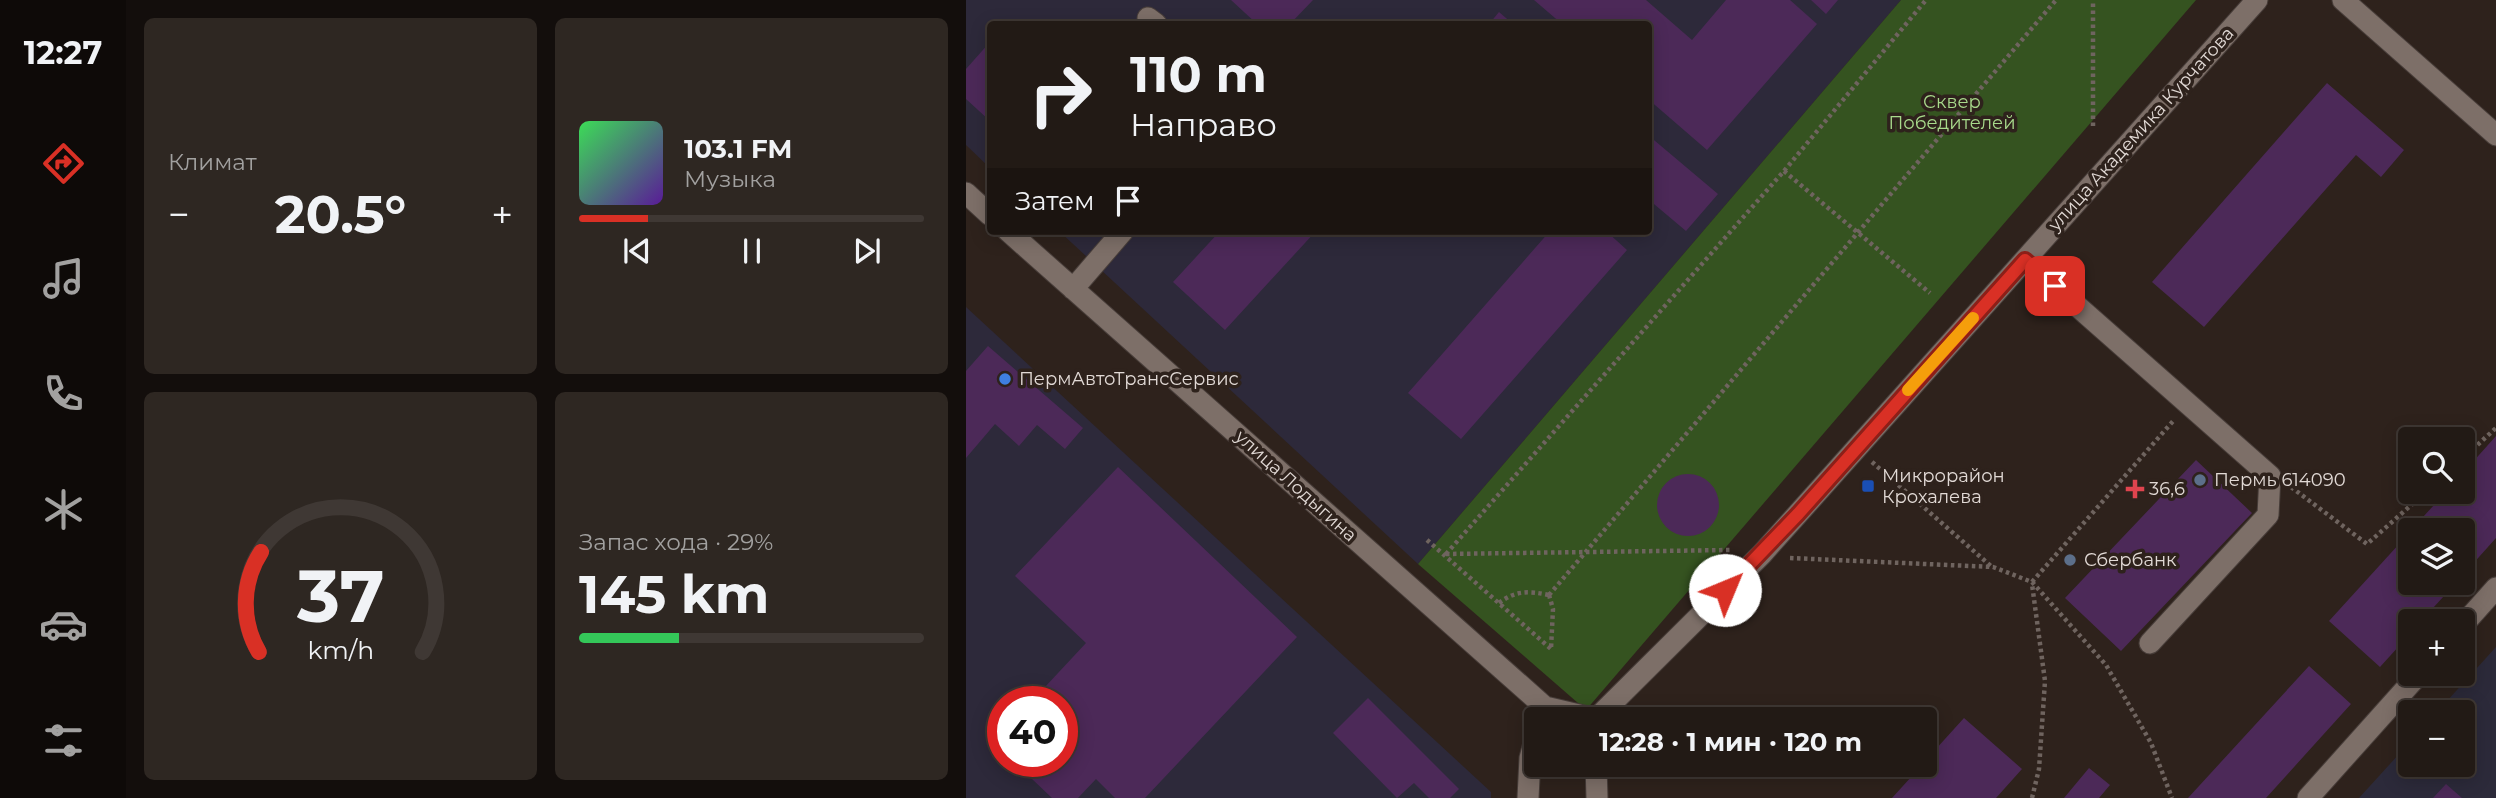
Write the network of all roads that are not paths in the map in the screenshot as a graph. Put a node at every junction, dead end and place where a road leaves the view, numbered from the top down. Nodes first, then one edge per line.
1 (2257, 0) edge
2 (2343, 0) edge
3 (2496, 135) edge
4 (966, 193) edge
5 (987, 212) edge
6 (1013, 235) edge
7 (1120, 235) edge
8 (2025, 260) junction
9 (1073, 289) junction
10 (2496, 588) edge
11 (2475, 611) edge
12 (2150, 643) dead end
13 (2409, 686) edge
14 (1536, 707) edge
15 (1608, 707) edge
16 (1529, 777) edge
17 (1596, 777) edge
18 (1528, 798) edge
19 (1597, 798) edge
20 (2308, 798) edge

1 - 8 street, улица Академика Курчатова
2 - 3 street
4 - 5 street
6 - 9 street, улица Лодыгина
7 - 9 street
8 - 12 street
8 - 15 street, улица Академика Курчатова
9 - 14 street, улица Лодыгина
10 - 11 street
13 - 20 street
16 - 18 street
17 - 19 street

